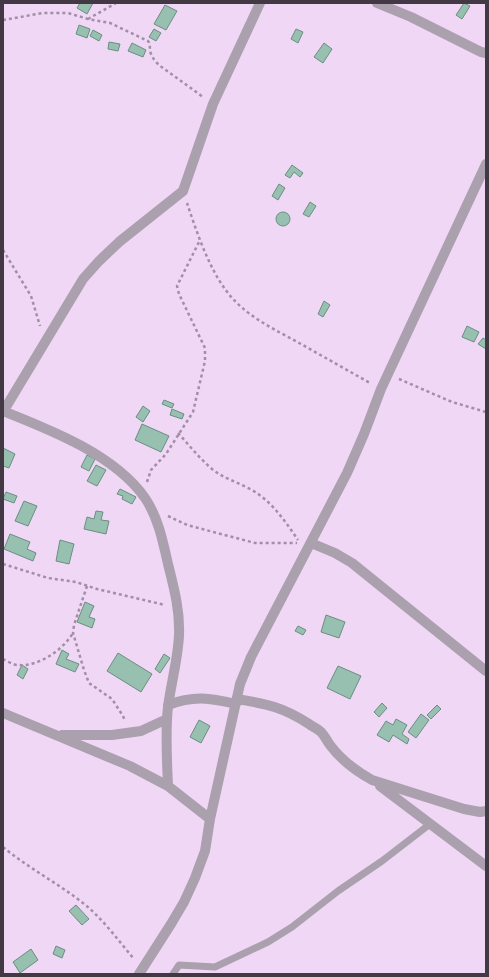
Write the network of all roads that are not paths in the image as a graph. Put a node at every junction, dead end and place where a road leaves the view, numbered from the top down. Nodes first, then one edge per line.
1 (260, 3) edge
2 (377, 3) edge
3 (484, 55) edge
4 (486, 164) edge
5 (3, 411) edge
6 (311, 543) junction
7 (486, 671) edge
8 (237, 702) junction
9 (168, 705) junction
10 (3, 713) edge
11 (167, 719) junction
12 (54, 734) junction
13 (372, 780) junction
14 (168, 786) junction
15 (486, 811) edge
16 (210, 819) junction
17 (430, 824) junction
18 (486, 866) edge
19 (141, 971) edge
20 (173, 974) edge

1 - 5 street
2 - 3 street
4 - 6 street
5 - 9 street
6 - 7 street
6 - 8 street
8 - 9 street
8 - 13 street
8 - 16 street
9 - 11 street
10 - 12 street
11 - 12 street
11 - 14 street
12 - 14 street
13 - 15 street
13 - 17 street
14 - 16 street
16 - 19 street
17 - 18 street
17 - 20 lane

